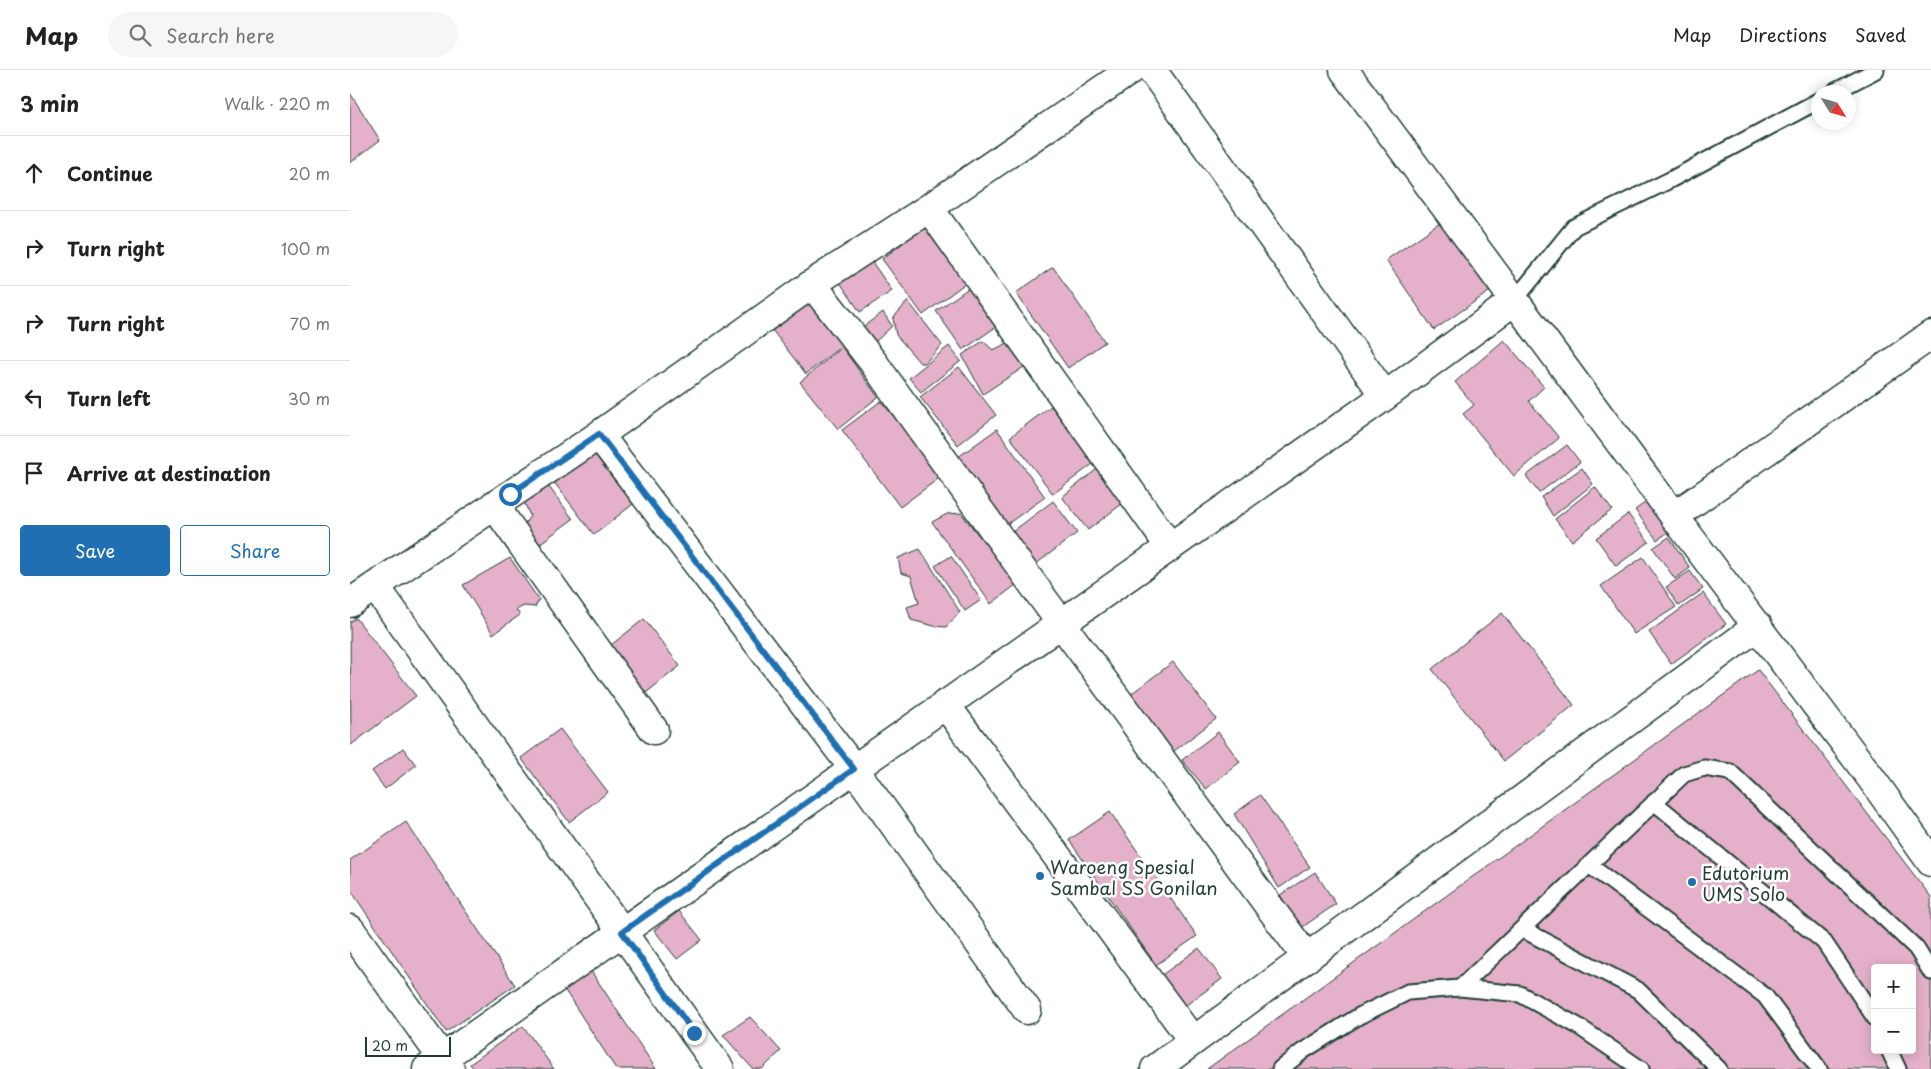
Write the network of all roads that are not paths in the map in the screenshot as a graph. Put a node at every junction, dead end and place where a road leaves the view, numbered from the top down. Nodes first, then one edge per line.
1 (1131, 70) edge
2 (1152, 70) edge
3 (1344, 70) edge
4 (1876, 70) edge
5 (1847, 85) edge
6 (1811, 105) edge
7 (929, 208) junction
8 (812, 284) junction
9 (1514, 301) junction
10 (1931, 335) edge
11 (1385, 396) junction
12 (599, 434) junction
13 (494, 505) junction
14 (1674, 516) junction
15 (1170, 547) junction
16 (374, 586) junction
17 (350, 603) edge
18 (1061, 623) junction
19 (1758, 626) junction
20 (945, 704) junction
21 (654, 730) dead end
22 (854, 769) junction
23 (1654, 802) junction
24 (1931, 862) edge
25 (1589, 864) junction
26 (350, 929) edge
27 (1522, 929) junction
28 (622, 932) junction
29 (1307, 958) junction
30 (1931, 972) edge
31 (1460, 988) junction
32 (1027, 1010) dead end
33 (1871, 1012) edge
34 (1193, 1041) junction
35 (1891, 1054) edge
36 (439, 1065) edge
37 (720, 1069) edge
38 (1155, 1069) edge
39 (1280, 1069) edge
40 (1641, 1069) edge
41 (1720, 1069) edge
42 (1819, 1069) edge
43 (1898, 1069) edge

1 - 7 street
2 - 11 street
3 - 9 street
4 - 5 lane
6 - 9 lane
7 - 8 street
7 - 15 street
8 - 12 street
8 - 18 street
9 - 11 street
9 - 14 street
10 - 14 street
11 - 15 street
12 - 13 street
12 - 22 street
13 - 16 street
13 - 21 street
14 - 19 street
15 - 18 street
16 - 17 street
16 - 28 street
18 - 20 street
18 - 29 street
19 - 24 street
19 - 29 street
20 - 22 street
20 - 34 street
22 - 28 street
22 - 32 street
23 - 25 lane
23 - 30 lane
23 - 33 lane
25 - 27 lane
25 - 42 lane
26 - 36 street
27 - 31 lane
27 - 41 lane
28 - 36 street
28 - 37 street
29 - 34 street
31 - 39 lane
31 - 40 lane
34 - 38 street
35 - 43 lane

